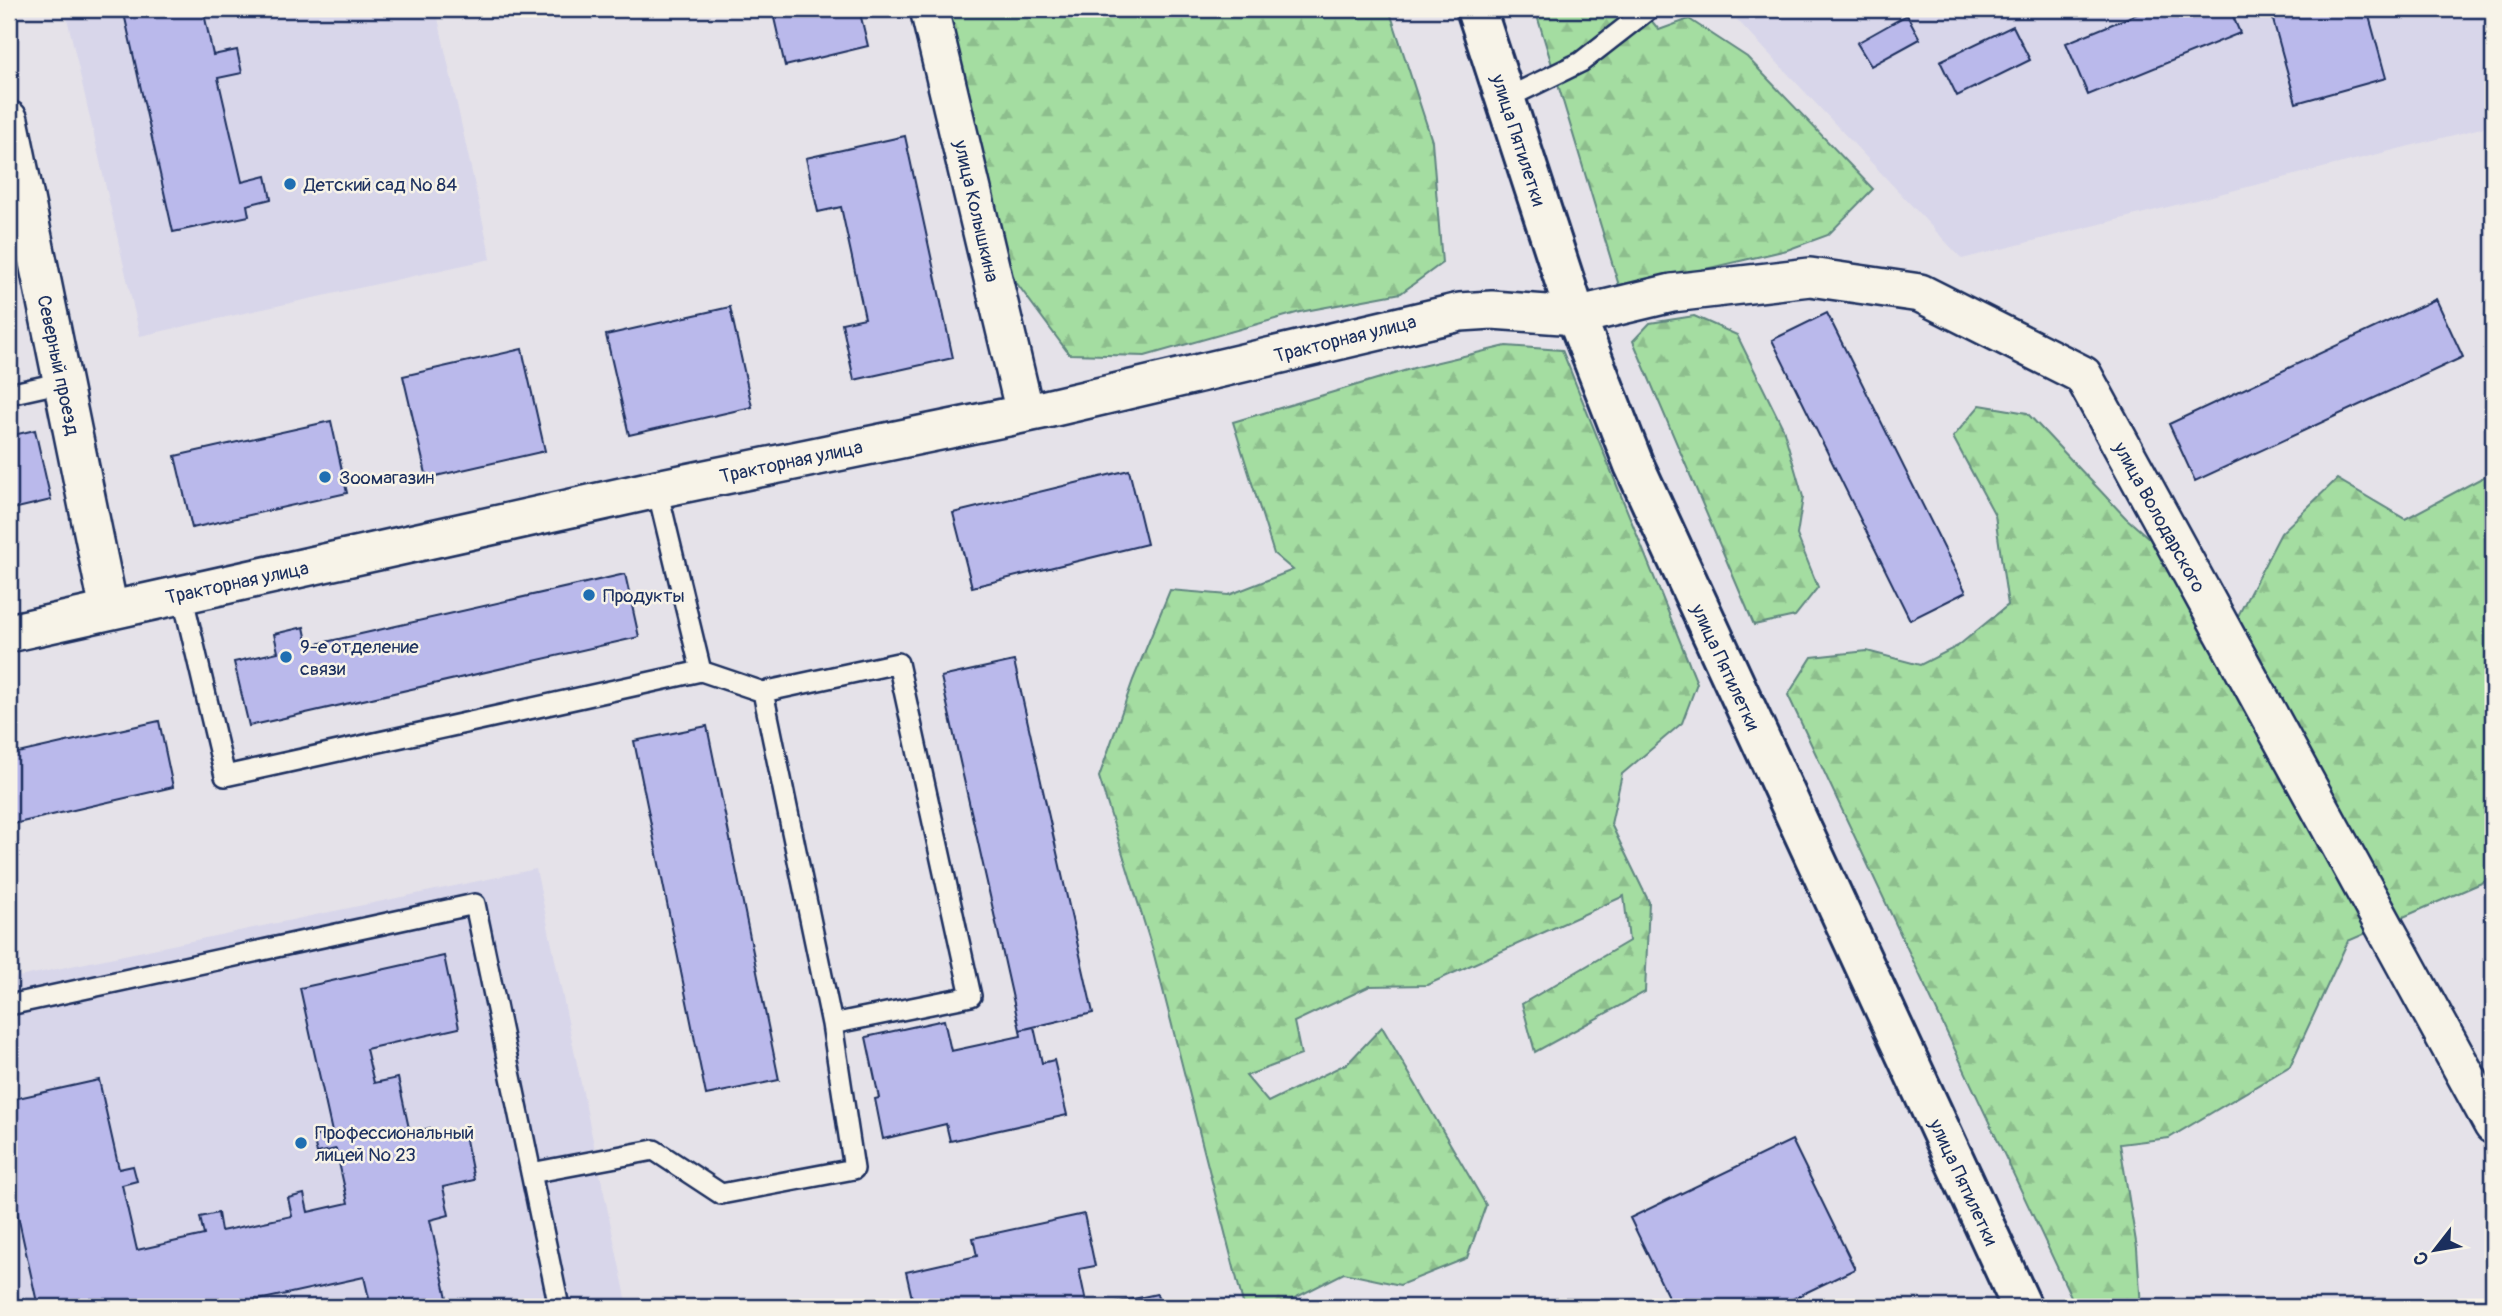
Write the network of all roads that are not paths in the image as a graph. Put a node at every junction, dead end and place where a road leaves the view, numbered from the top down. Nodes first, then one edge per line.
1 (929, 9) edge
2 (1476, 9) edge
3 (1649, 9) edge
4 (1505, 99) junction
5 (9, 120) edge
6 (1576, 316) junction
7 (63, 382) junction
8 (9, 394) edge
9 (1025, 414) junction
10 (657, 489) junction
11 (182, 594) junction
12 (110, 610) junction
13 (9, 633) edge
14 (701, 671) junction
15 (763, 692) junction
16 (9, 1005) edge
17 (832, 1024) junction
18 (2493, 1125) edge
19 (531, 1173) junction
20 (559, 1307) edge
21 (2021, 1307) edge

1 - 9 street, улица Колышкина
2 - 4 main road, улица Пятилетки
3 - 4 lane
4 - 6 main road, улица Пятилетки
5 - 7 street, Северный проезд
6 - 9 street, Тракторная улица
6 - 18 street, улица Володарского
6 - 21 main road, улица Пятилетки
7 - 8 lane
7 - 12 street, Северный проезд
9 - 10 street, Тракторная улица
10 - 11 street, Тракторная улица
10 - 14 lane
11 - 12 street, Тракторная улица
11 - 14 lane
12 - 13 street, Тракторная улица
14 - 15 lane
15 - 17 lane
15 - 17 lane
16 - 19 lane
17 - 19 lane
19 - 20 lane

